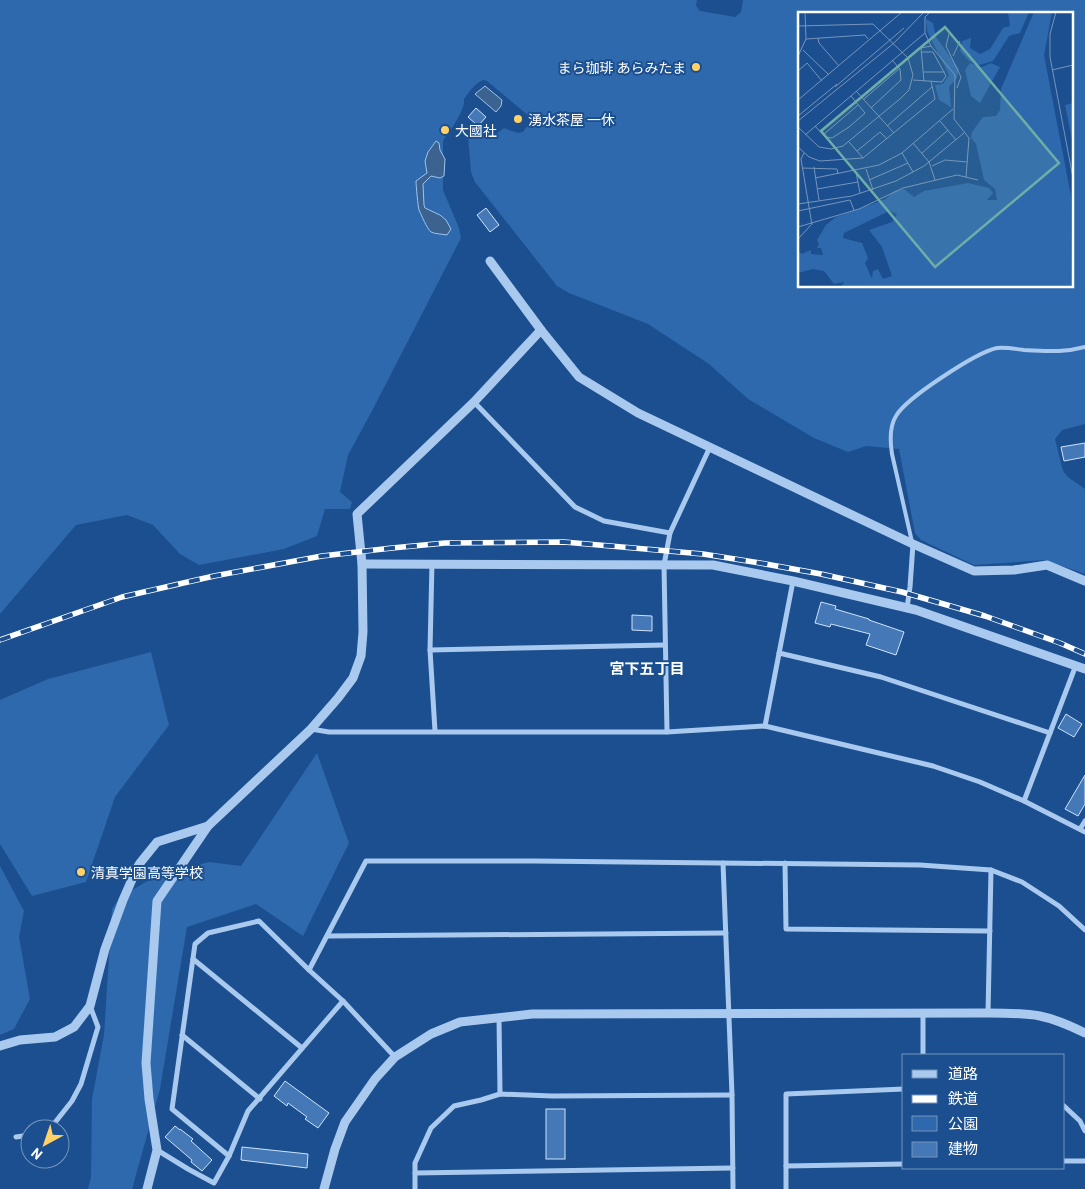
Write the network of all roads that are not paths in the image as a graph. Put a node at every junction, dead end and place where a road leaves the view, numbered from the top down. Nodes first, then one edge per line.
1 (490, 262) dead end
2 (541, 330) junction
3 (1085, 347) edge
4 (474, 402) junction
5 (710, 447) junction
6 (670, 533) junction
7 (912, 544) junction
8 (432, 563) junction
9 (362, 564) junction
10 (664, 565) junction
11 (793, 580) junction
12 (1085, 581) edge
13 (907, 608) junction
14 (665, 644) junction
15 (430, 650) junction
16 (779, 654) junction
17 (1081, 667) edge
18 (765, 726) junction
19 (312, 729) junction
20 (434, 731) junction
21 (667, 732) junction
22 (1050, 733) junction
23 (1024, 801) junction
24 (1085, 821) edge
25 (208, 826) junction
26 (1083, 830) edge
27 (723, 862) junction
28 (784, 863) junction
29 (991, 870) junction
30 (1085, 930) edge
31 (990, 931) junction
32 (726, 933) junction
33 (327, 936) junction
34 (193, 959) junction
35 (310, 970) junction
36 (343, 1001) junction
37 (90, 1006) junction
38 (988, 1012) junction
39 (923, 1013) junction
40 (729, 1014) junction
41 (499, 1017) junction
42 (1085, 1033) edge
43 (182, 1035) junction
44 (0, 1046) edge
45 (302, 1048) junction
46 (923, 1054) edge
47 (395, 1057) junction
48 (902, 1088) edge
49 (500, 1094) junction
50 (732, 1096) junction
51 (260, 1099) junction
52 (1065, 1107) edge
53 (58, 1119) edge
54 (1085, 1131) edge
55 (20, 1137) edge
56 (16, 1138) dead end
57 (157, 1150) junction
58 (229, 1156) junction
59 (1065, 1161) edge
60 (1085, 1161) edge
61 (902, 1164) edge
62 (786, 1166) junction
63 (733, 1168) junction
64 (414, 1172) junction
65 (147, 1189) edge
66 (324, 1189) edge
67 (415, 1189) edge
68 (733, 1189) edge
69 (786, 1189) edge

1 - 2 street
2 - 4 street
2 - 5 street
3 - 7 lane
4 - 6 street
4 - 9 street
5 - 6 street
5 - 7 street
6 - 10 street
7 - 12 street
7 - 13 street
8 - 9 street
8 - 10 street
8 - 15 street
9 - 19 street
10 - 11 street
10 - 14 street
11 - 13 street
11 - 16 street
13 - 17 street
14 - 15 street
14 - 21 street
15 - 20 street
16 - 18 street
16 - 22 street
17 - 22 street
18 - 21 street
18 - 23 street
19 - 20 street
19 - 25 street
20 - 21 street
22 - 23 street
23 - 26 street
24 - 26 street
25 - 37 street
25 - 57 street
27 - 28 street
27 - 32 street
27 - 33 street
28 - 29 street
28 - 31 street
29 - 30 street
29 - 31 street
31 - 38 street
32 - 33 street
32 - 40 street
33 - 35 street
34 - 35 street
34 - 43 street
34 - 45 street
35 - 36 street
36 - 45 street
36 - 47 street
37 - 44 street
37 - 53 street
38 - 39 street
38 - 42 street
39 - 40 street
39 - 46 street
40 - 41 street
40 - 50 street
41 - 47 street
41 - 49 street
43 - 51 street
43 - 58 street
45 - 51 street
47 - 66 street
48 - 62 street
49 - 50 street
49 - 64 street
50 - 63 street
51 - 58 street
52 - 54 street
55 - 56 street
57 - 58 street
57 - 65 street
59 - 60 street
61 - 62 street
62 - 69 street
63 - 64 street
63 - 68 street
64 - 67 street

